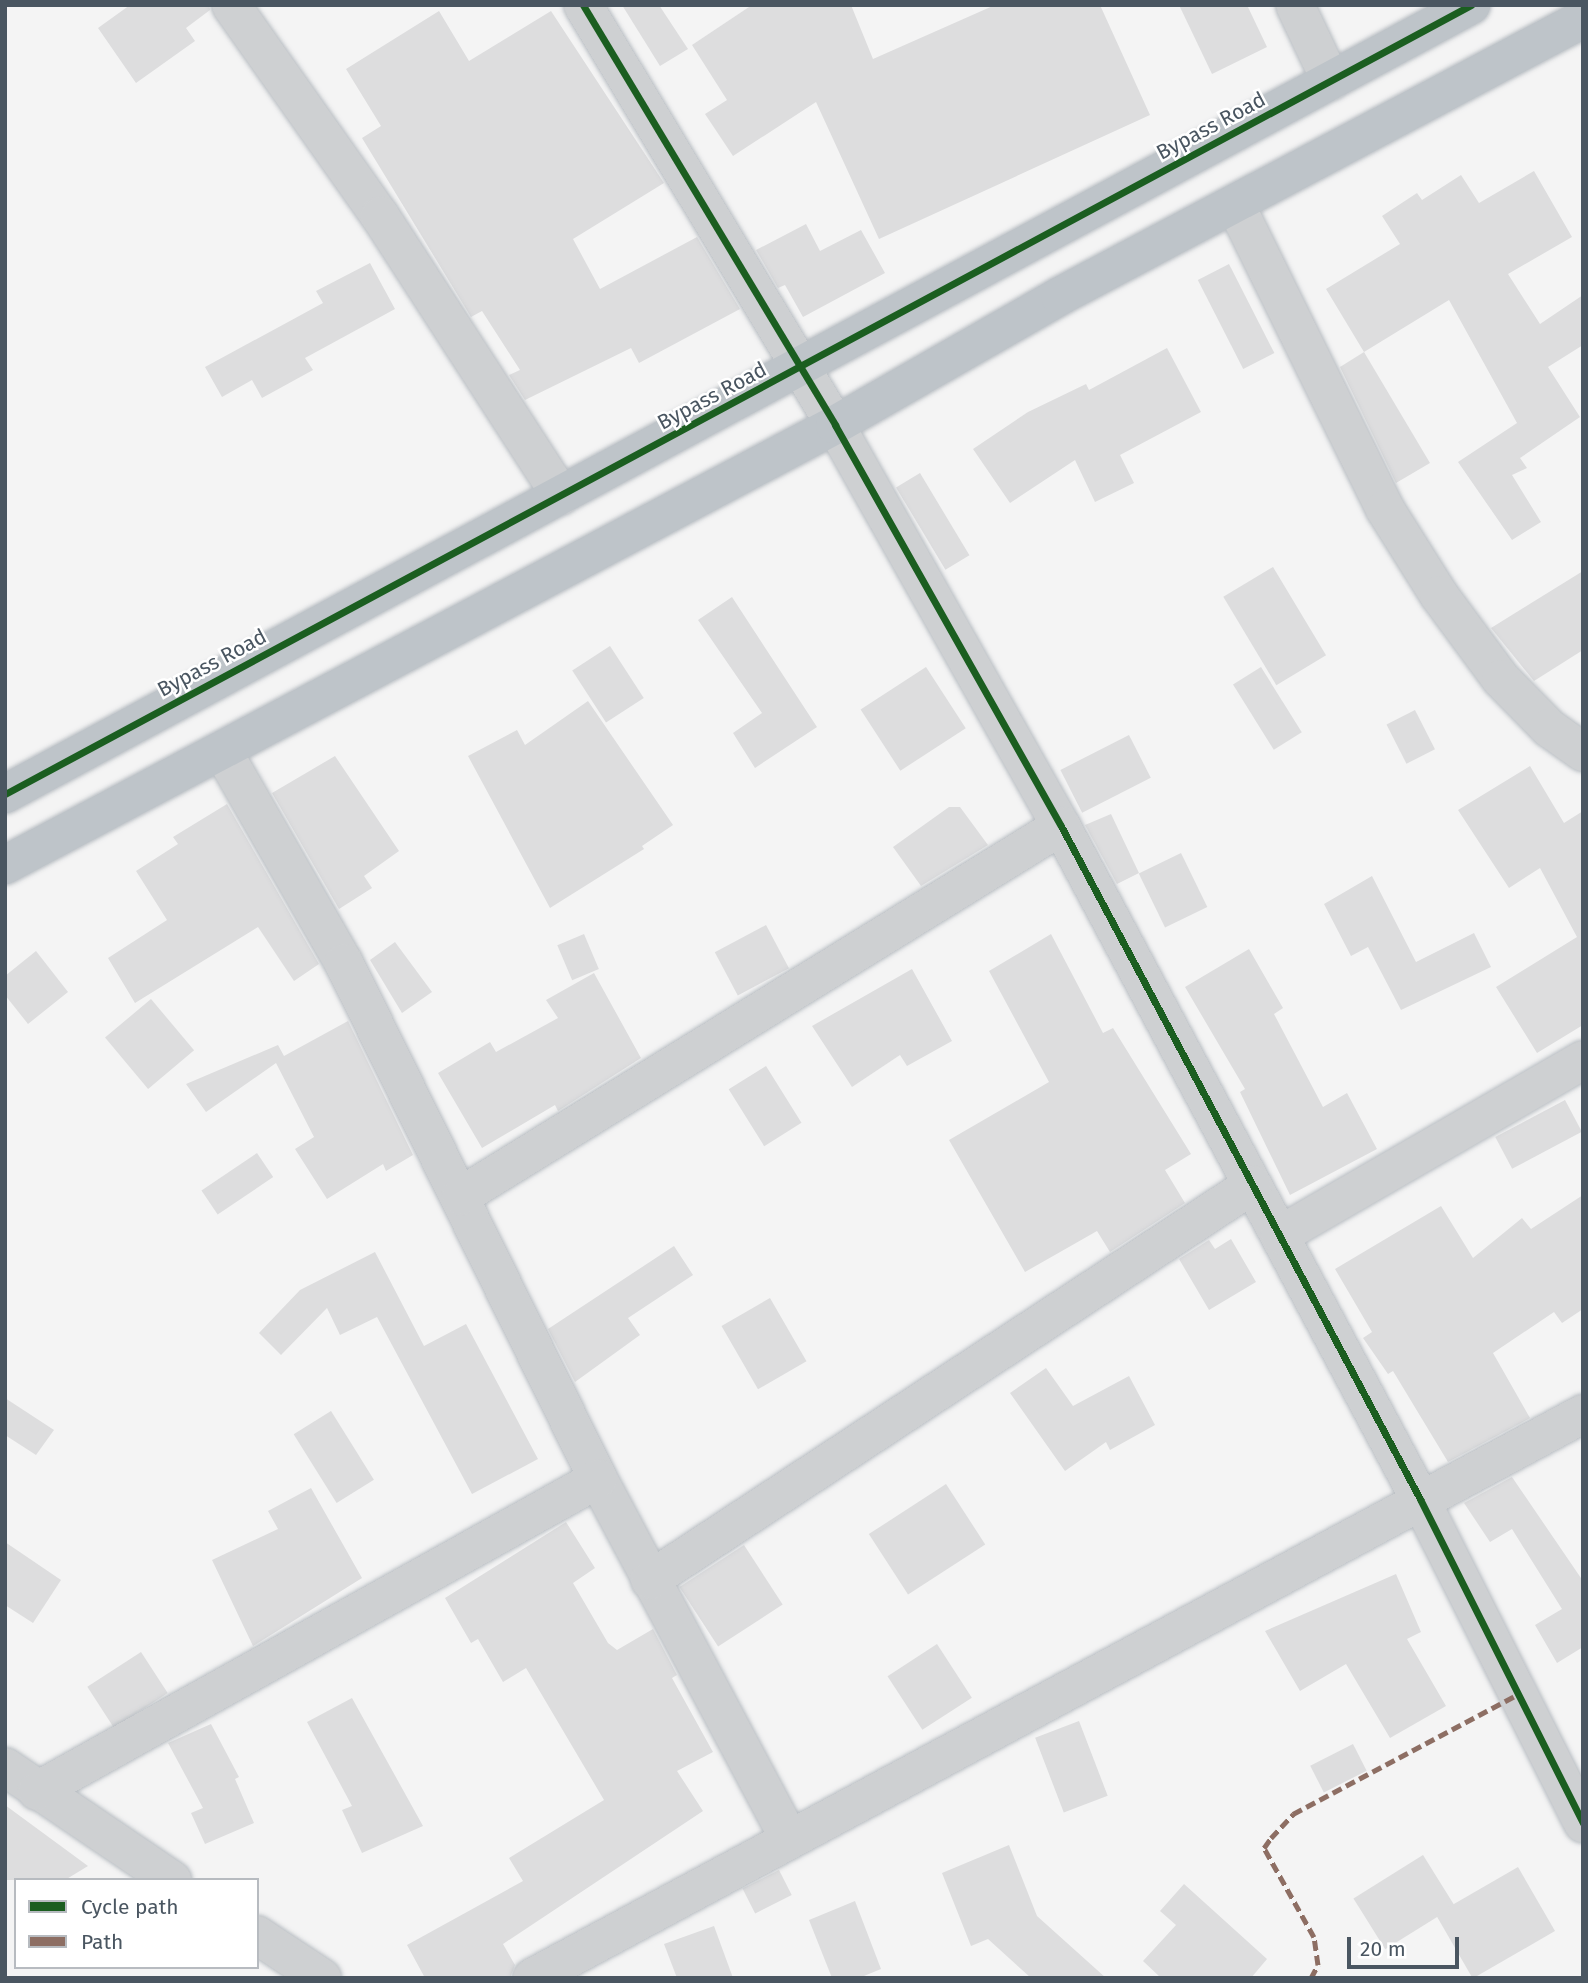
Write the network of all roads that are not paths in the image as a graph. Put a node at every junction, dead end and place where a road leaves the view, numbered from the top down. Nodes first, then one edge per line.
1 (231, 5) edge
2 (583, 5) edge
3 (1295, 5) edge
4 (1471, 5) edge
5 (1583, 19) edge
6 (1331, 81) junction
7 (1235, 204) junction
8 (1026, 246) junction
9 (1059, 296) junction
10 (801, 368) junction
11 (835, 425) junction
12 (561, 496) junction
13 (223, 752) junction
14 (1583, 752) edge
15 (5, 794) edge
16 (1061, 826) junction
17 (5, 865) edge
18 (1583, 1060) edge
19 (1252, 1185) junction
20 (461, 1196) junction
21 (1280, 1235) junction
22 (1583, 1413) edge
23 (598, 1479) junction
24 (1420, 1499) junction
25 (650, 1580) junction
26 (5, 1767) edge
27 (37, 1791) junction
28 (1583, 1823) edge
29 (788, 1837) junction
30 (169, 1878) edge
31 (259, 1936) edge
32 (322, 1978) edge
33 (532, 1978) edge

1 - 12 street
2 - 10 street
3 - 6 street
4 - 6 highway, Bypass Road
5 - 7 highway
6 - 8 highway, Bypass Road
7 - 9 highway
7 - 14 street
8 - 9 highway
8 - 10 highway, Bypass Road
9 - 11 highway
10 - 11 street
10 - 12 highway, Bypass Road
11 - 13 highway
11 - 16 street
12 - 15 highway, Bypass Road
13 - 17 highway
13 - 20 street
16 - 19 street
16 - 20 street
18 - 21 street
19 - 21 street
19 - 25 street
20 - 23 street
21 - 24 street
22 - 24 street
23 - 25 street
23 - 27 street
24 - 28 street
24 - 29 street
25 - 29 street
26 - 27 street
27 - 30 street
29 - 33 street
31 - 32 street

